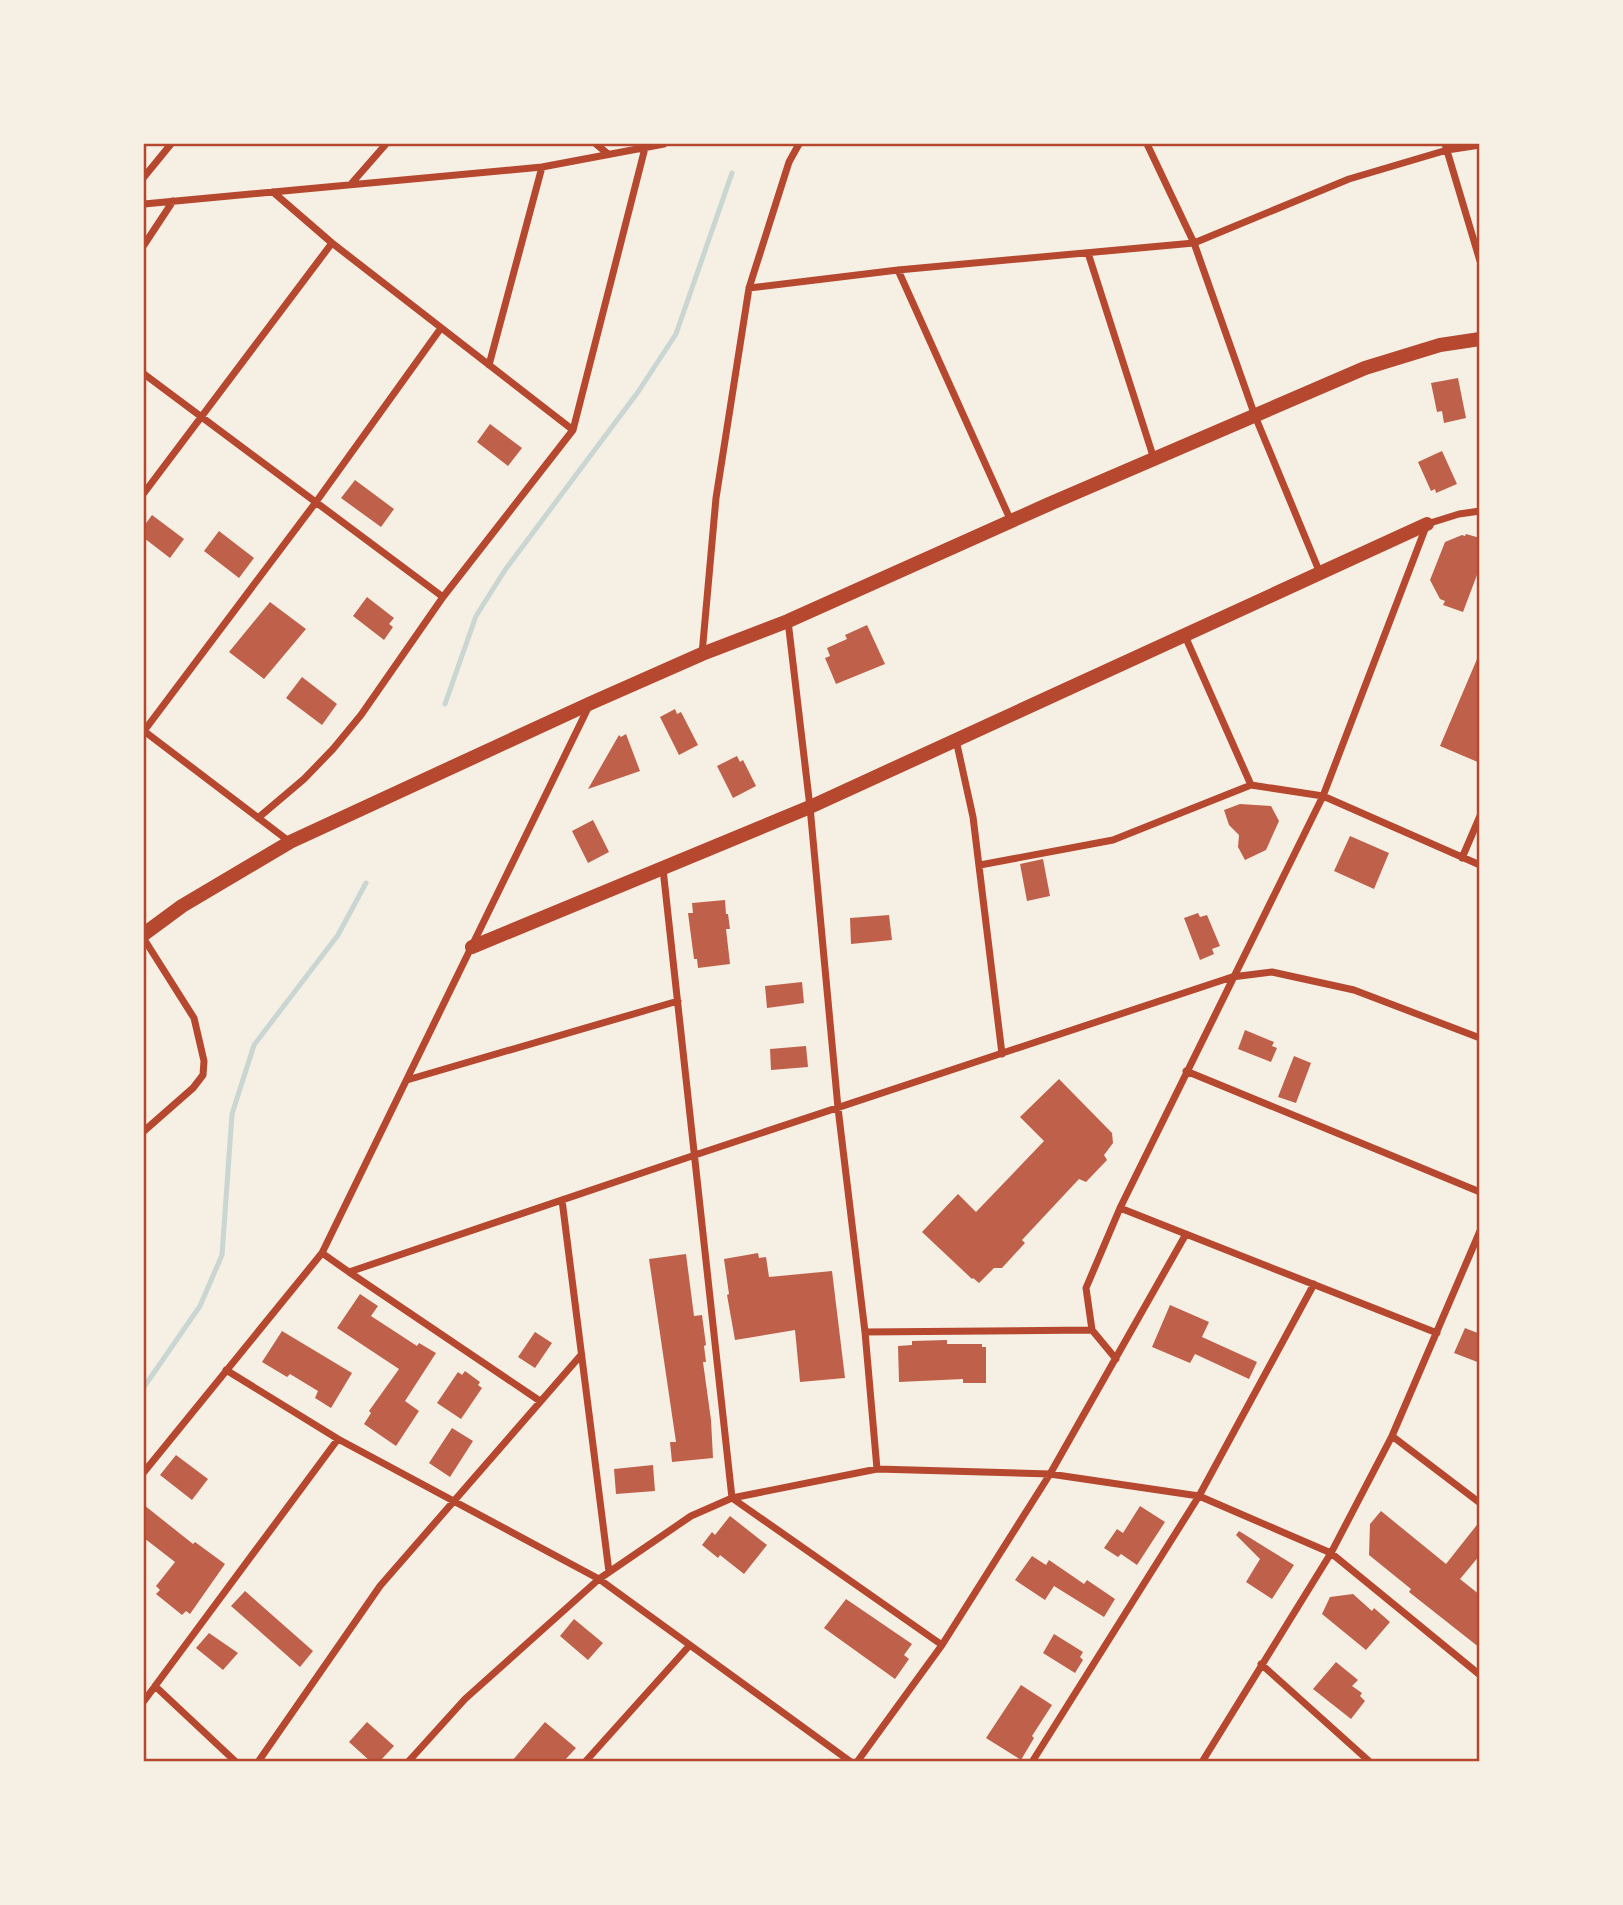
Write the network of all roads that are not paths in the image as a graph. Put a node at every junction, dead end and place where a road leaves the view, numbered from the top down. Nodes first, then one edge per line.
1 (171, 144) edge
2 (386, 144) edge
3 (596, 144) edge
4 (664, 144) edge
5 (799, 144) edge
6 (1147, 144) edge
7 (646, 145) edge
8 (1479, 145) edge
9 (1446, 147) edge
10 (608, 154) junction
11 (542, 167) junction
12 (144, 177) edge
13 (351, 184) junction
14 (274, 192) junction
15 (173, 201) junction
16 (144, 204) edge
17 (332, 243) junction
18 (1194, 243) junction
19 (144, 245) edge
20 (1088, 253) junction
21 (1479, 261) edge
22 (898, 271) junction
23 (749, 288) junction
24 (441, 328) junction
25 (1479, 339) edge
26 (489, 365) junction
27 (144, 374) edge
28 (200, 416) junction
29 (1255, 416) junction
30 (573, 430) junction
31 (1154, 459) junction
32 (144, 493) edge
33 (316, 502) junction
34 (1479, 511) edge
35 (1011, 521) junction
36 (1427, 524) junction
37 (1320, 573) junction
38 (443, 597) junction
39 (788, 621) junction
40 (1184, 635) junction
41 (702, 654) junction
42 (591, 703) junction
43 (144, 731) edge
44 (956, 739) junction
45 (1251, 785) junction
46 (1323, 796) junction
47 (810, 807) junction
48 (1479, 816) edge
49 (258, 818) junction
50 (290, 842) junction
51 (1462, 858) junction
52 (980, 865) junction
53 (1479, 865) edge
54 (663, 869) junction
55 (144, 936) edge
56 (472, 947) junction
57 (1232, 977) junction
58 (678, 1001) junction
59 (1479, 1038) edge
60 (1002, 1054) junction
61 (1186, 1071) junction
62 (407, 1080) junction
63 (838, 1108) junction
64 (144, 1131) edge
65 (695, 1155) junction
66 (1479, 1192) edge
67 (562, 1200) junction
68 (1119, 1208) junction
69 (1479, 1231) edge
70 (1186, 1234) junction
71 (322, 1252) junction
72 (349, 1272) junction
73 (1314, 1284) junction
74 (1092, 1330) junction
75 (865, 1332) junction
76 (1437, 1333) junction
77 (581, 1355) junction
78 (1116, 1359) junction
79 (226, 1370) junction
80 (540, 1401) junction
81 (1392, 1436) junction
82 (338, 1439) junction
83 (877, 1469) junction
84 (144, 1472) edge
85 (1050, 1474) junction
86 (1199, 1496) junction
87 (732, 1497) junction
88 (454, 1502) junction
89 (1479, 1503) edge
90 (1331, 1553) junction
91 (610, 1572) junction
92 (599, 1580) junction
93 (690, 1645) junction
94 (942, 1645) junction
95 (1261, 1664) junction
96 (1479, 1675) edge
97 (155, 1686) junction
98 (144, 1701) edge
99 (236, 1762) edge
100 (258, 1762) edge
101 (408, 1762) edge
102 (585, 1762) edge
103 (851, 1762) edge
104 (857, 1762) edge
105 (1032, 1762) edge
106 (1202, 1762) edge
107 (1370, 1762) edge

1 - 12 street
2 - 13 street
3 - 10 street
4 - 7 street
5 - 23 street
6 - 18 street
7 - 10 street
7 - 30 street
8 - 9 street
9 - 18 street
9 - 21 street
10 - 11 street
11 - 13 street
11 - 26 street
13 - 14 street
14 - 15 street
14 - 17 street
15 - 16 street
15 - 19 street
17 - 24 street
17 - 28 street
18 - 20 street
18 - 29 street
20 - 22 street
20 - 31 street
22 - 23 street
22 - 35 street
23 - 41 street
24 - 26 street
24 - 33 street
25 - 29 main road
26 - 30 street
27 - 28 street
28 - 32 street
28 - 33 street
29 - 31 main road
29 - 37 street
30 - 38 street
31 - 35 main road
33 - 38 street
33 - 43 street
34 - 36 street
35 - 39 main road
36 - 37 main road
36 - 46 street
37 - 40 main road
38 - 49 street
39 - 41 main road
39 - 47 street
40 - 44 main road
40 - 45 street
41 - 42 main road
42 - 50 main road
42 - 56 street
43 - 49 street
44 - 47 main road
44 - 52 street
45 - 46 street
45 - 52 street
46 - 51 street
46 - 57 street
47 - 54 main road
47 - 63 street
48 - 51 street
49 - 50 street
50 - 55 main road
51 - 53 street
52 - 60 street
54 - 56 main road
54 - 58 street
55 - 64 street
56 - 62 street
57 - 59 street
57 - 60 street
57 - 61 street
58 - 62 street
58 - 65 street
60 - 63 street
61 - 66 street
61 - 68 street
62 - 71 street
63 - 65 street
63 - 75 street
65 - 67 street
65 - 87 street
67 - 72 street
67 - 77 street
68 - 70 street
68 - 74 street
69 - 76 street
70 - 73 street
70 - 78 street
71 - 72 street
71 - 79 street
72 - 80 street
73 - 76 street
73 - 86 street
74 - 75 street
74 - 78 street
75 - 83 street
76 - 81 street
77 - 80 street
77 - 91 street
78 - 85 street
79 - 82 street
79 - 84 street
80 - 88 street
81 - 89 street
81 - 90 street
82 - 88 street
82 - 97 street
83 - 85 street
83 - 87 street
85 - 86 street
85 - 94 street
86 - 90 street
86 - 105 street
87 - 91 street
87 - 94 street
88 - 92 street
88 - 100 street
90 - 95 street
90 - 96 street
91 - 92 street
92 - 93 street
92 - 101 street
93 - 102 street
93 - 103 street
94 - 104 street
95 - 106 street
95 - 107 street
97 - 98 street
97 - 99 street

